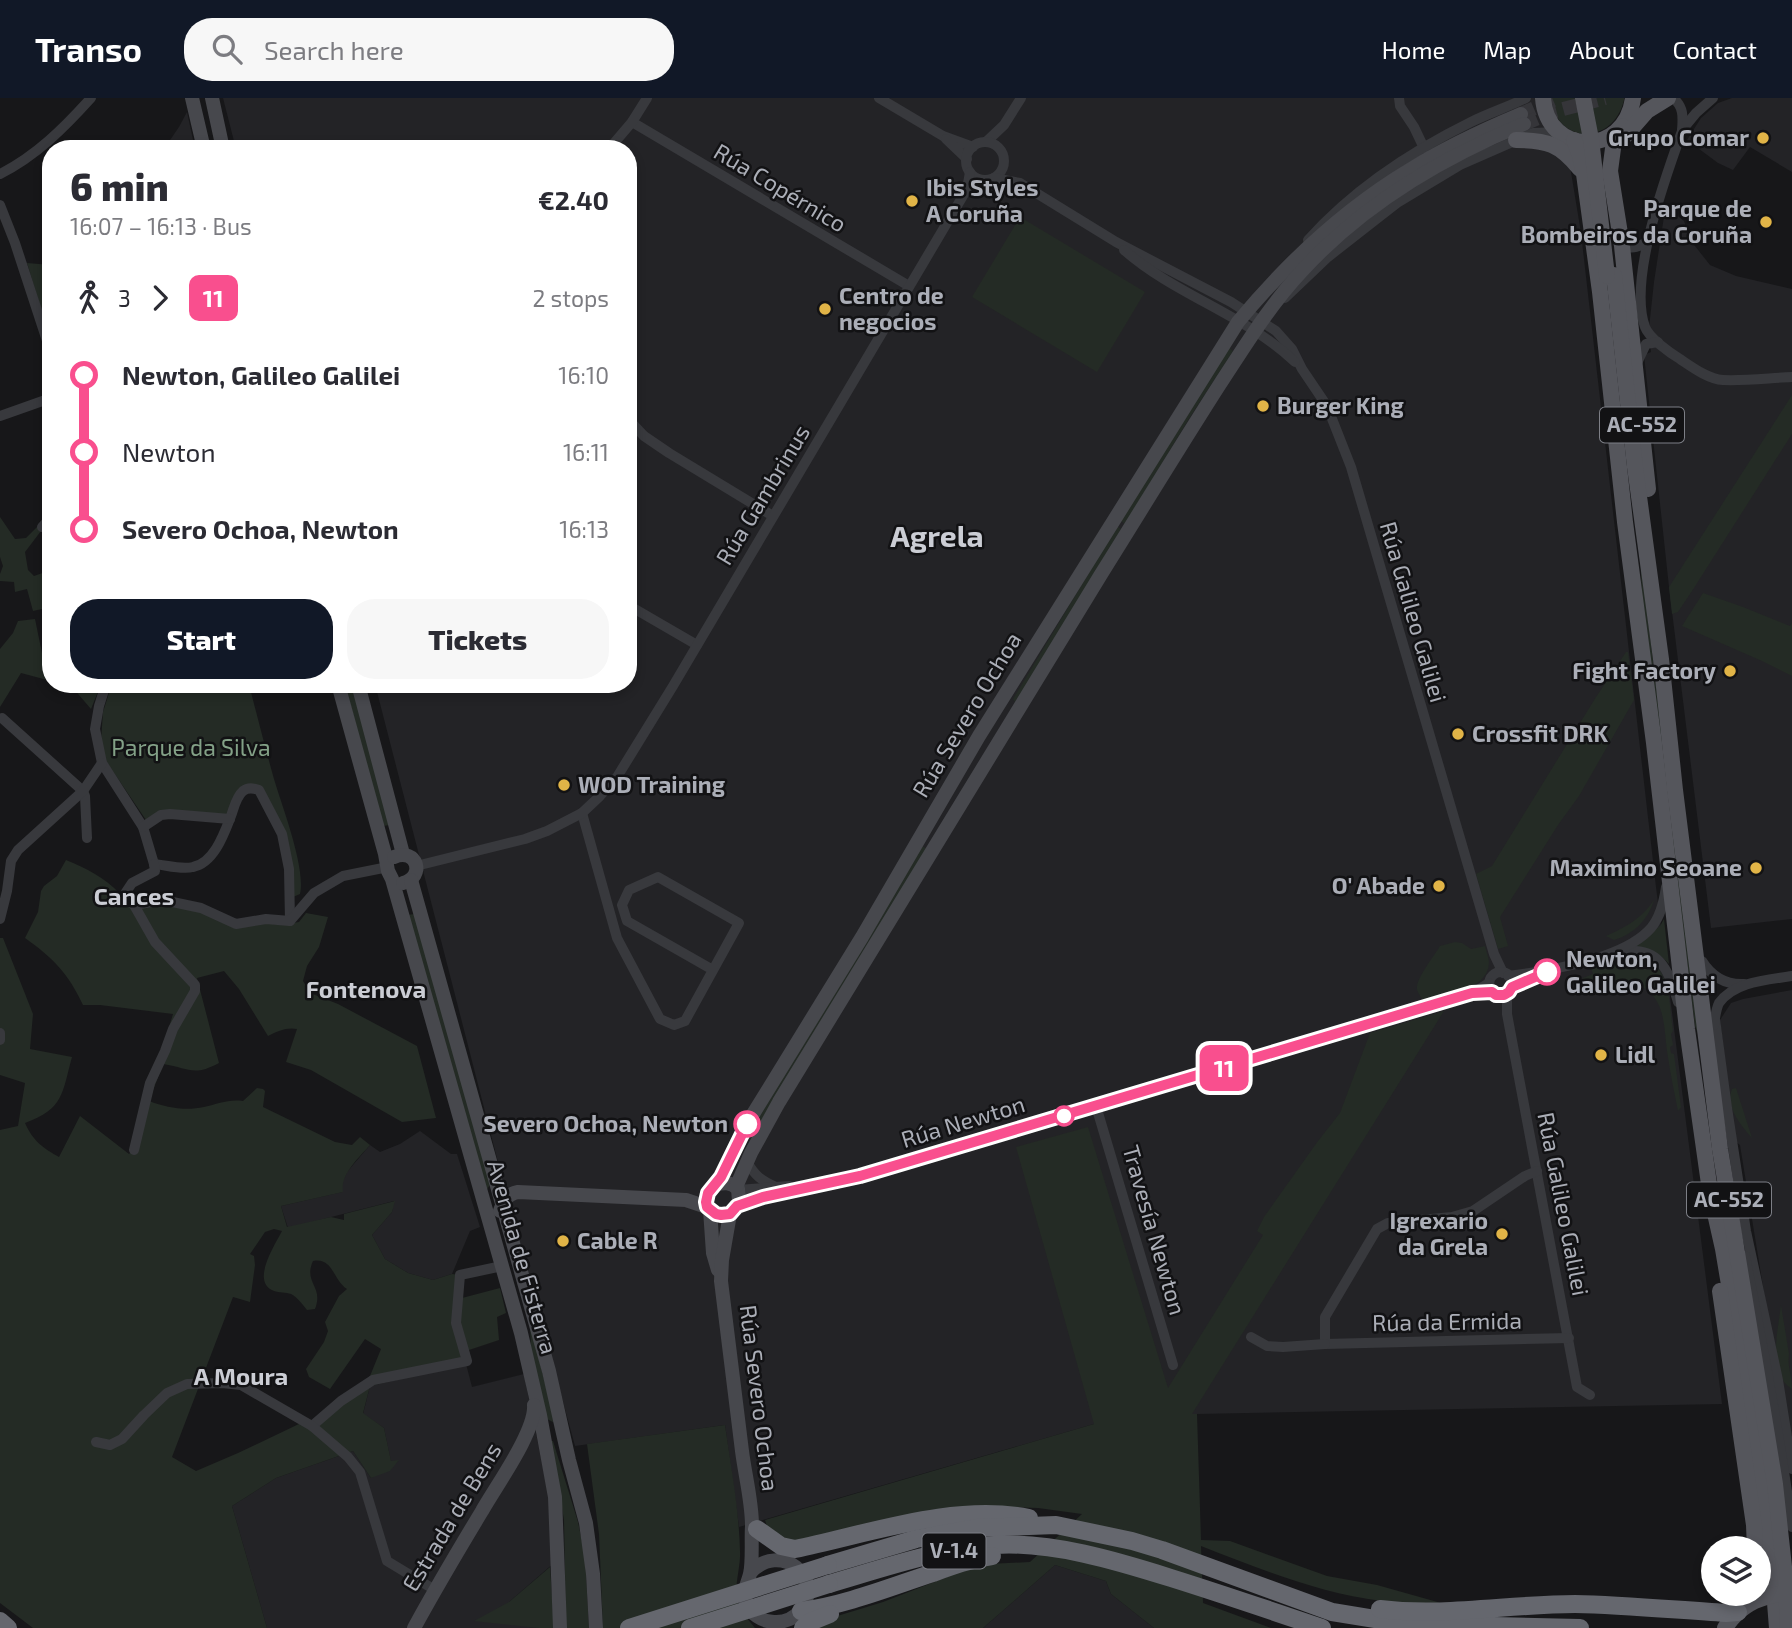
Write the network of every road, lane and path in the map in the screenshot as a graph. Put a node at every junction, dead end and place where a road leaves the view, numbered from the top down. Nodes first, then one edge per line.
1 (91, 98) edge
2 (192, 98) edge
3 (212, 98) edge
4 (647, 98) edge
5 (879, 98) edge
6 (1021, 98) edge
7 (1399, 98) edge
8 (1526, 98) edge
9 (1543, 98) edge
10 (1583, 98) edge
11 (1590, 98) edge
12 (1633, 98) edge
13 (1668, 98) edge
14 (1713, 98) edge
15 (1625, 121) junction
16 (632, 122) junction
17 (1004, 125) junction
18 (1682, 131) junction
19 (1559, 132) junction
20 (943, 136) junction
21 (50, 140) edge
22 (202, 140) edge
23 (221, 140) edge
24 (617, 140) edge
25 (1516, 140) junction
26 (1574, 140) junction
27 (986, 142) junction
28 (42, 146) edge
29 (972, 147) junction
30 (1424, 148) junction
31 (1001, 150) junction
32 (967, 159) junction
33 (1004, 162) junction
34 (970, 172) junction
35 (0, 174) edge
36 (1584, 174) junction
37 (993, 178) junction
38 (982, 179) junction
39 (1020, 183) junction
40 (967, 189) junction
41 (1615, 192) junction
42 (0, 205) edge
43 (1649, 239) junction
44 (1625, 247) junction
45 (1644, 267) junction
46 (1611, 275) junction
47 (1276, 280) junction
48 (909, 286) junction
49 (1243, 317) junction
50 (1262, 322) junction
51 (42, 326) edge
52 (1658, 342) junction
53 (1635, 365) junction
54 (1792, 377) edge
55 (42, 401) edge
56 (0, 416) edge
57 (637, 429) edge
58 (773, 516) junction
59 (1061, 606) junction
60 (637, 610) edge
61 (1639, 621) junction
62 (697, 645) junction
63 (1661, 659) junction
64 (103, 693) edge
65 (340, 693) edge
66 (360, 693) edge
67 (2, 718) edge
68 (102, 763) junction
69 (83, 791) junction
70 (582, 813) junction
71 (230, 819) junction
72 (143, 827) junction
73 (944, 832) junction
74 (87, 838) dead end
75 (402, 854) junction
76 (154, 864) junction
77 (1668, 866) junction
78 (389, 871) junction
79 (414, 873) junction
80 (135, 905) junction
81 (1691, 915) junction
82 (0, 919) edge
83 (290, 921) junction
84 (1494, 954) junction
85 (1604, 955) junction
86 (1702, 961) junction
87 (1557, 968) junction
88 (713, 970) junction
89 (1506, 974) junction
90 (1792, 976) edge
91 (1748, 984) junction
92 (1498, 988) junction
93 (1715, 1019) junction
94 (1687, 1029) junction
95 (0, 1033) edge
96 (0, 1040) edge
97 (1712, 1040) junction
98 (1716, 1075) junction
99 (1096, 1106) junction
100 (1727, 1108) junction
101 (134, 1150) dead end
102 (491, 1162) junction
103 (747, 1162) junction
104 (1537, 1171) junction
105 (828, 1182) junction
106 (777, 1187) junction
107 (737, 1188) junction
108 (1710, 1191) junction
109 (537, 1192) junction
110 (710, 1199) junction
111 (502, 1205) junction
112 (733, 1210) junction
113 (508, 1226) junction
114 (502, 1266) junction
115 (721, 1281) junction
116 (521, 1333) junction
117 (1251, 1337) dead end
118 (1569, 1338) junction
119 (1325, 1345) junction
120 (1173, 1365) dead end
121 (534, 1387) joint
122 (1590, 1395) dead end
123 (312, 1426) junction
124 (536, 1428) junction
125 (96, 1442) dead end
126 (521, 1446) junction
127 (546, 1446) junction
128 (1791, 1455) edge
129 (1792, 1469) edge
130 (754, 1525) junction
131 (1056, 1525) junction
132 (1792, 1527) edge
133 (878, 1530) junction
134 (1754, 1536) edge
135 (590, 1548) junction
136 (1082, 1555) junction
137 (780, 1560) junction
138 (750, 1573) junction
139 (435, 1590) junction
140 (1792, 1594) edge
141 (1286, 1595) junction
142 (1771, 1595) edge
143 (1746, 1606) edge
144 (1738, 1612) junction
145 (0, 1620) edge
146 (795, 1621) edge
147 (766, 1625) edge
148 (596, 1627) edge
149 (8, 1628) edge
150 (414, 1628) edge
151 (561, 1628) edge
152 (629, 1628) edge
153 (690, 1628) edge
154 (1322, 1628) edge
155 (1580, 1628) edge
156 (1725, 1628) edge
157 (1777, 1628) edge
158 (1788, 1628) edge

1 - 21 street
2 - 22 main road
3 - 23 main road
4 - 16 street
5 - 20 street
6 - 17 street
7 - 30 street
8 - 30 street, Rúa Severo Ochoa
9 - 19 main road
10 - 46 main road, AC-552, bridge
11 - 46 main road, AC-552
12 - 15 main road, AC-552
13 - 15 main road
13 - 18 street
13 - 41 main road
14 - 18 street
15 - 26 main road
15 - 41 main road, AC-552
16 - 24 street
16 - 48 street, Rúa Copérnico
17 - 27 street
17 - 31 street
18 - 43 street
19 - 25 street, Rúa Severo Ochoa
19 - 26 main road
20 - 29 street
20 - 32 street
25 - 36 main road
25 - 50 street, Rúa Severo Ochoa
26 - 36 main road, AC-552
27 - 29 street
27 - 31 street
28 - 35 street
29 - 32 street
30 - 47 street, Rúa Severo Ochoa
31 - 33 street, Rúa Galileo Galilei
32 - 34 street
33 - 37 street
33 - 39 street, Rúa Galileo Galilei
34 - 38 street
34 - 40 street, Rúa Gambrinus
36 - 61 main road, AC-552
37 - 38 street, Rúa Galileo Galilei
37 - 39 street, Rúa Galileo Galilei
38 - 40 street, Rúa Gambrinus
39 - 49 street, Rúa Galileo Galilei
40 - 48 street, Rúa Gambrinus
41 - 44 main road, AC-552
42 - 51 street
43 - 44 street
43 - 45 street
44 - 45 street
44 - 53 main road, AC-552
45 - 52 street
46 - 61 main road, AC-552
46 - 63 main road, AC-552
47 - 49 main road, Rúa Severo Ochoa
47 - 50 main road, Rúa Severo Ochoa
48 - 58 street, Rúa Gambrinus
49 - 50 street, Rúa Galileo Galilei
49 - 59 main road, Rúa Severo Ochoa
50 - 73 main road, Rúa Severo Ochoa
50 - 84 street, Rúa Galileo Galilei
52 - 53 street
52 - 54 street
53 - 63 main road, AC-552
55 - 56 street
57 - 58 street
58 - 62 street, Rúa Gambrinus
59 - 73 main road
59 - 110 main road, Rúa Severo Ochoa
60 - 62 street
61 - 77 main road, AC-552
62 - 70 street, Rúa Gambrinus
63 - 81 main road, AC-552
64 - 68 street
65 - 78 main road, Avenida de Fisterra
66 - 75 main road
67 - 69 street
68 - 69 street
68 - 72 street
69 - 74 street
69 - 82 street
70 - 79 street, Rúa Gambrinus
70 - 88 street
71 - 72 street
71 - 76 street
71 - 83 street
72 - 76 street
73 - 103 main road, Rúa Severo Ochoa
75 - 78 main road
75 - 79 main road
76 - 80 street
77 - 85 street, Rúa Newton
77 - 94 main road, AC-552
78 - 79 main road
78 - 83 street
78 - 114 main road, Avenida de Fisterra
79 - 102 main road, Avenida de Fisterra
80 - 83 street
80 - 101 street
81 - 86 street
81 - 158 main road, AC-552
84 - 89 street, Rúa Galileo Galilei
84 - 92 street, Rúa Galileo Galilei
85 - 87 street, Rúa Newton
85 - 94 street, Rúa Newton
86 - 91 street
86 - 97 street
87 - 89 street, Rúa Newton
87 - 92 street, Rúa Newton
88 - 88 street
89 - 92 street, Rúa Newton
89 - 92 street
90 - 91 street
91 - 93 street
92 - 99 street, Rúa Newton
92 - 104 street, Rúa Galileo Galilei
93 - 97 street
93 - 100 street
94 - 108 main road, AC-552
95 - 96 street
97 - 98 street
98 - 100 street
98 - 132 street
99 - 105 street, Rúa Newton
99 - 120 street, Travesía Newton
100 - 128 street
102 - 109 main road, Avenida de Fisterra
102 - 111 main road, Avenida de Fisterra
103 - 106 street
103 - 107 main road, Rúa Severo Ochoa
104 - 118 street, Rúa Galileo Galilei
104 - 119 street
105 - 106 street, Rúa Newton
105 - 112 street, Rúa Newton
106 - 107 street, Rúa Newton
107 - 110 main road
107 - 112 main road, Rúa Severo Ochoa
108 - 134 main road, AC-552
108 - 157 main road, AC-552
109 - 110 main road
109 - 111 main road, Avenida de Fisterra
109 - 113 main road
110 - 112 main road
110 - 115 main road, Rúa Severo Ochoa
111 - 113 main road, Avenida de Fisterra
111 - 116 main road
112 - 115 main road, Rúa Severo Ochoa
113 - 135 main road, Avenida de Fisterra
114 - 116 main road, Avenida de Fisterra
114 - 123 street
115 - 130 main road, Rúa Severo Ochoa
116 - 121 main road, Avenida de Fisterra
117 - 119 street, Rúa da Ermida
118 - 119 street, Rúa da Ermida
118 - 122 street, Rúa Galileo Galilei
121 - 124 main road, Estrada de Bens
123 - 125 street
123 - 139 street
124 - 126 main road, Estrada de Bens
124 - 127 main road
124 - 135 main road
126 - 127 main road
126 - 139 main road, Estrada de Bens
127 - 151 main road
128 - 129 street
130 - 133 highway
130 - 137 main road, Rúa Severo Ochoa
130 - 138 main road, Rúa Severo Ochoa
131 - 133 highway
131 - 141 highway, V-1.4
131 - 152 highway, V-1.4, bridge
133 - 137 highway
135 - 148 main road, Avenida de Fisterra
136 - 146 highway
136 - 153 highway, V-1.4, bridge
136 - 154 highway, V-1.4
137 - 138 main road
137 - 146 main road, Rúa Severo Ochoa
138 - 147 main road, Rúa Severo Ochoa
139 - 150 main road, Estrada de Bens
140 - 142 main road, bridge
141 - 144 highway
141 - 155 highway, V-1.4
143 - 144 main road
144 - 156 main road
145 - 149 highway
146 - 147 main road, Rúa Severo Ochoa

